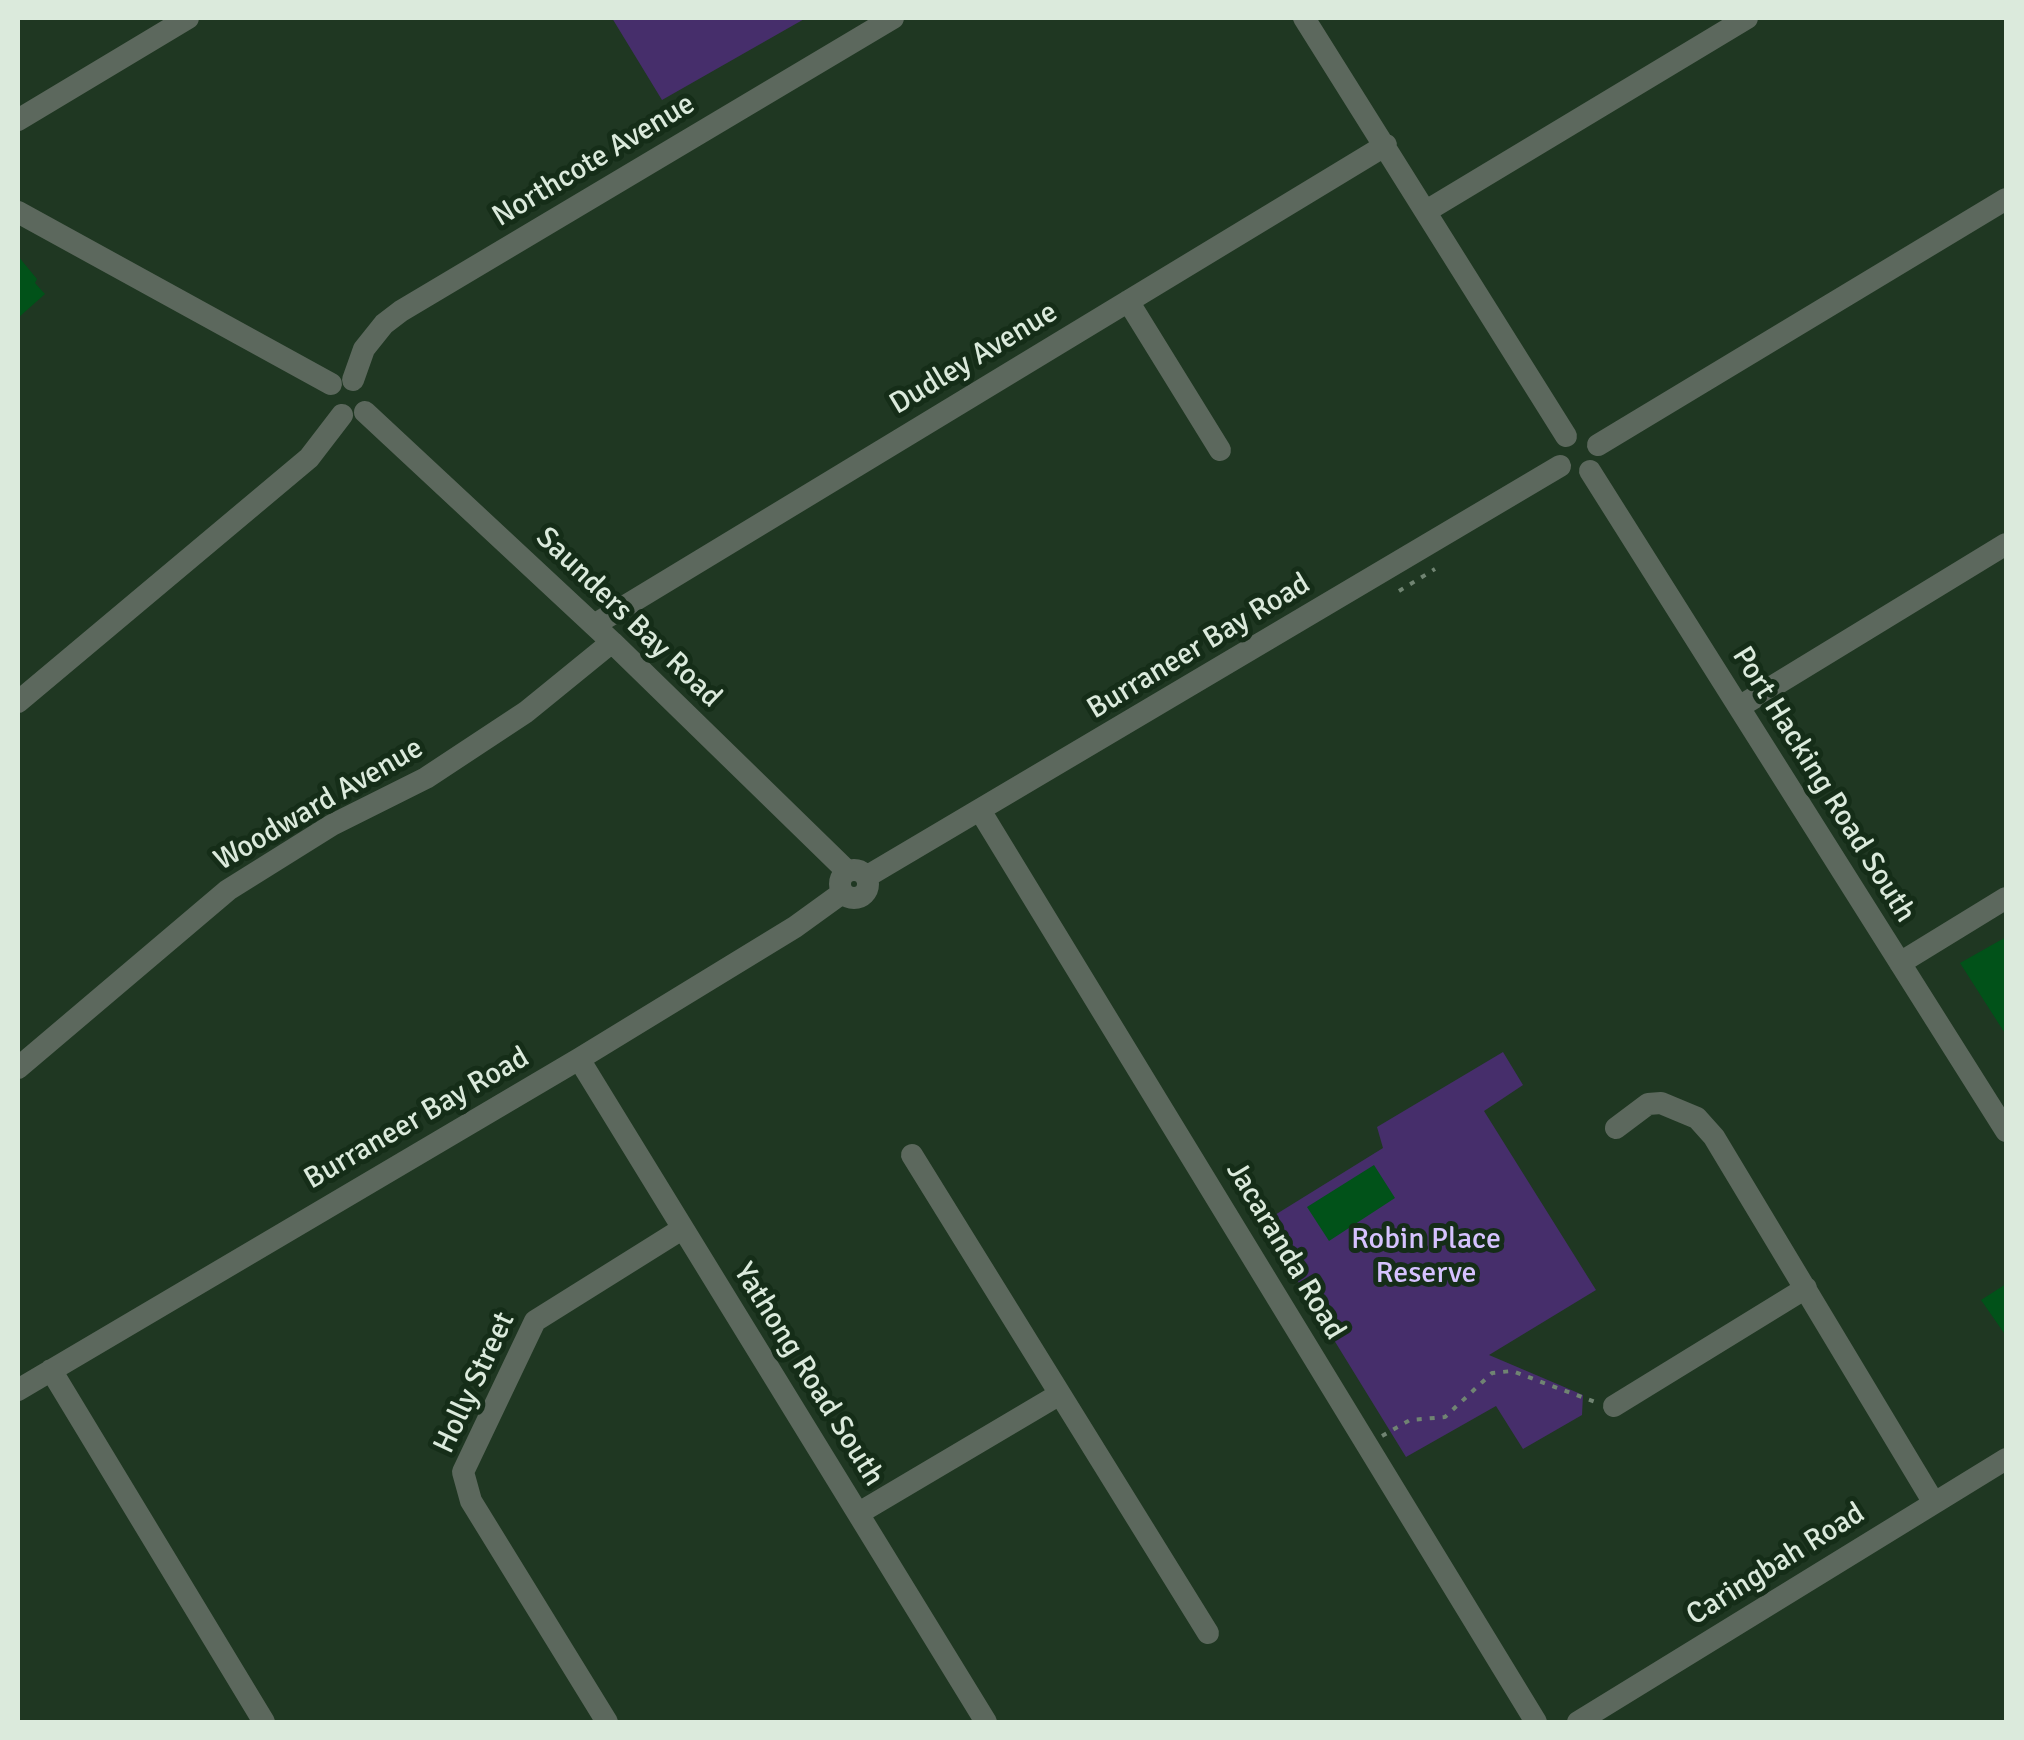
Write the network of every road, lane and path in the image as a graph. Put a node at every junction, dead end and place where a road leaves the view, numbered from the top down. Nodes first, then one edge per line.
1 (188, 18) edge
2 (893, 18) edge
3 (1304, 18) edge
4 (1747, 18) edge
5 (18, 120) edge
6 (1386, 145) junction
7 (2006, 198) edge
8 (1428, 210) junction
9 (18, 212) edge
10 (1128, 300) junction
11 (342, 382) junction
12 (354, 413) junction
13 (1566, 436) junction
14 (1598, 445) junction
15 (1220, 450) dead end
16 (1560, 466) junction
17 (1590, 471) junction
18 (2006, 544) edge
19 (1435, 569) dead end
20 (1399, 591) dead end
21 (594, 625) junction
22 (612, 642) junction
23 (18, 702) edge
24 (1739, 707) junction
25 (981, 812) junction
26 (852, 880) junction
27 (2006, 898) edge
28 (1900, 963) junction
29 (579, 1059) junction
30 (18, 1068) edge
31 (2003, 1116) edge
32 (1616, 1128) dead end
33 (912, 1156) dead end
34 (682, 1229) junction
35 (1806, 1288) junction
36 (51, 1370) junction
37 (18, 1390) edge
38 (1060, 1394) junction
39 (1614, 1406) joint
40 (1368, 1444) junction
41 (2006, 1459) edge
42 (1934, 1502) junction
43 (859, 1513) junction
44 (1208, 1634) dead end
45 (264, 1722) edge
46 (607, 1722) edge
47 (986, 1722) edge
48 (1536, 1722) edge
49 (1578, 1722) edge

1 - 5 street
2 - 11 street, Northcote Avenue
3 - 6 street
4 - 8 street
6 - 8 street
6 - 10 street, Dudley Avenue
7 - 14 street
8 - 13 street
9 - 11 street
10 - 15 street
10 - 21 street, Dudley Avenue
11 - 12 street
12 - 21 street, Saunders Bay Road
12 - 23 street
13 - 14 street
13 - 16 street
14 - 17 street
16 - 17 street
16 - 25 street, Burraneer Bay Road
17 - 24 street, Port Hacking Road South
18 - 24 street
19 - 20 path
21 - 22 street, Saunders Bay Road
22 - 26 street, Saunders Bay Road
22 - 30 street, Woodward Avenue
24 - 28 street, Port Hacking Road South
25 - 26 street, Burraneer Bay Road
25 - 40 street, Jacaranda Road
26 - 29 street, Burraneer Bay Road
27 - 28 street
28 - 31 street, Port Hacking Road South
29 - 34 street, Yathong Road South
29 - 36 street, Burraneer Bay Road
32 - 35 street
33 - 38 street
34 - 43 street, Yathong Road South
34 - 46 street, Holly Street
35 - 39 street
35 - 42 street
36 - 37 street, Burraneer Bay Road
36 - 45 street
38 - 43 street
38 - 44 street
39 - 40 path
40 - 48 street, Jacaranda Road
41 - 42 street, Caringbah Road
42 - 49 street, Caringbah Road
43 - 47 street, Yathong Road South

